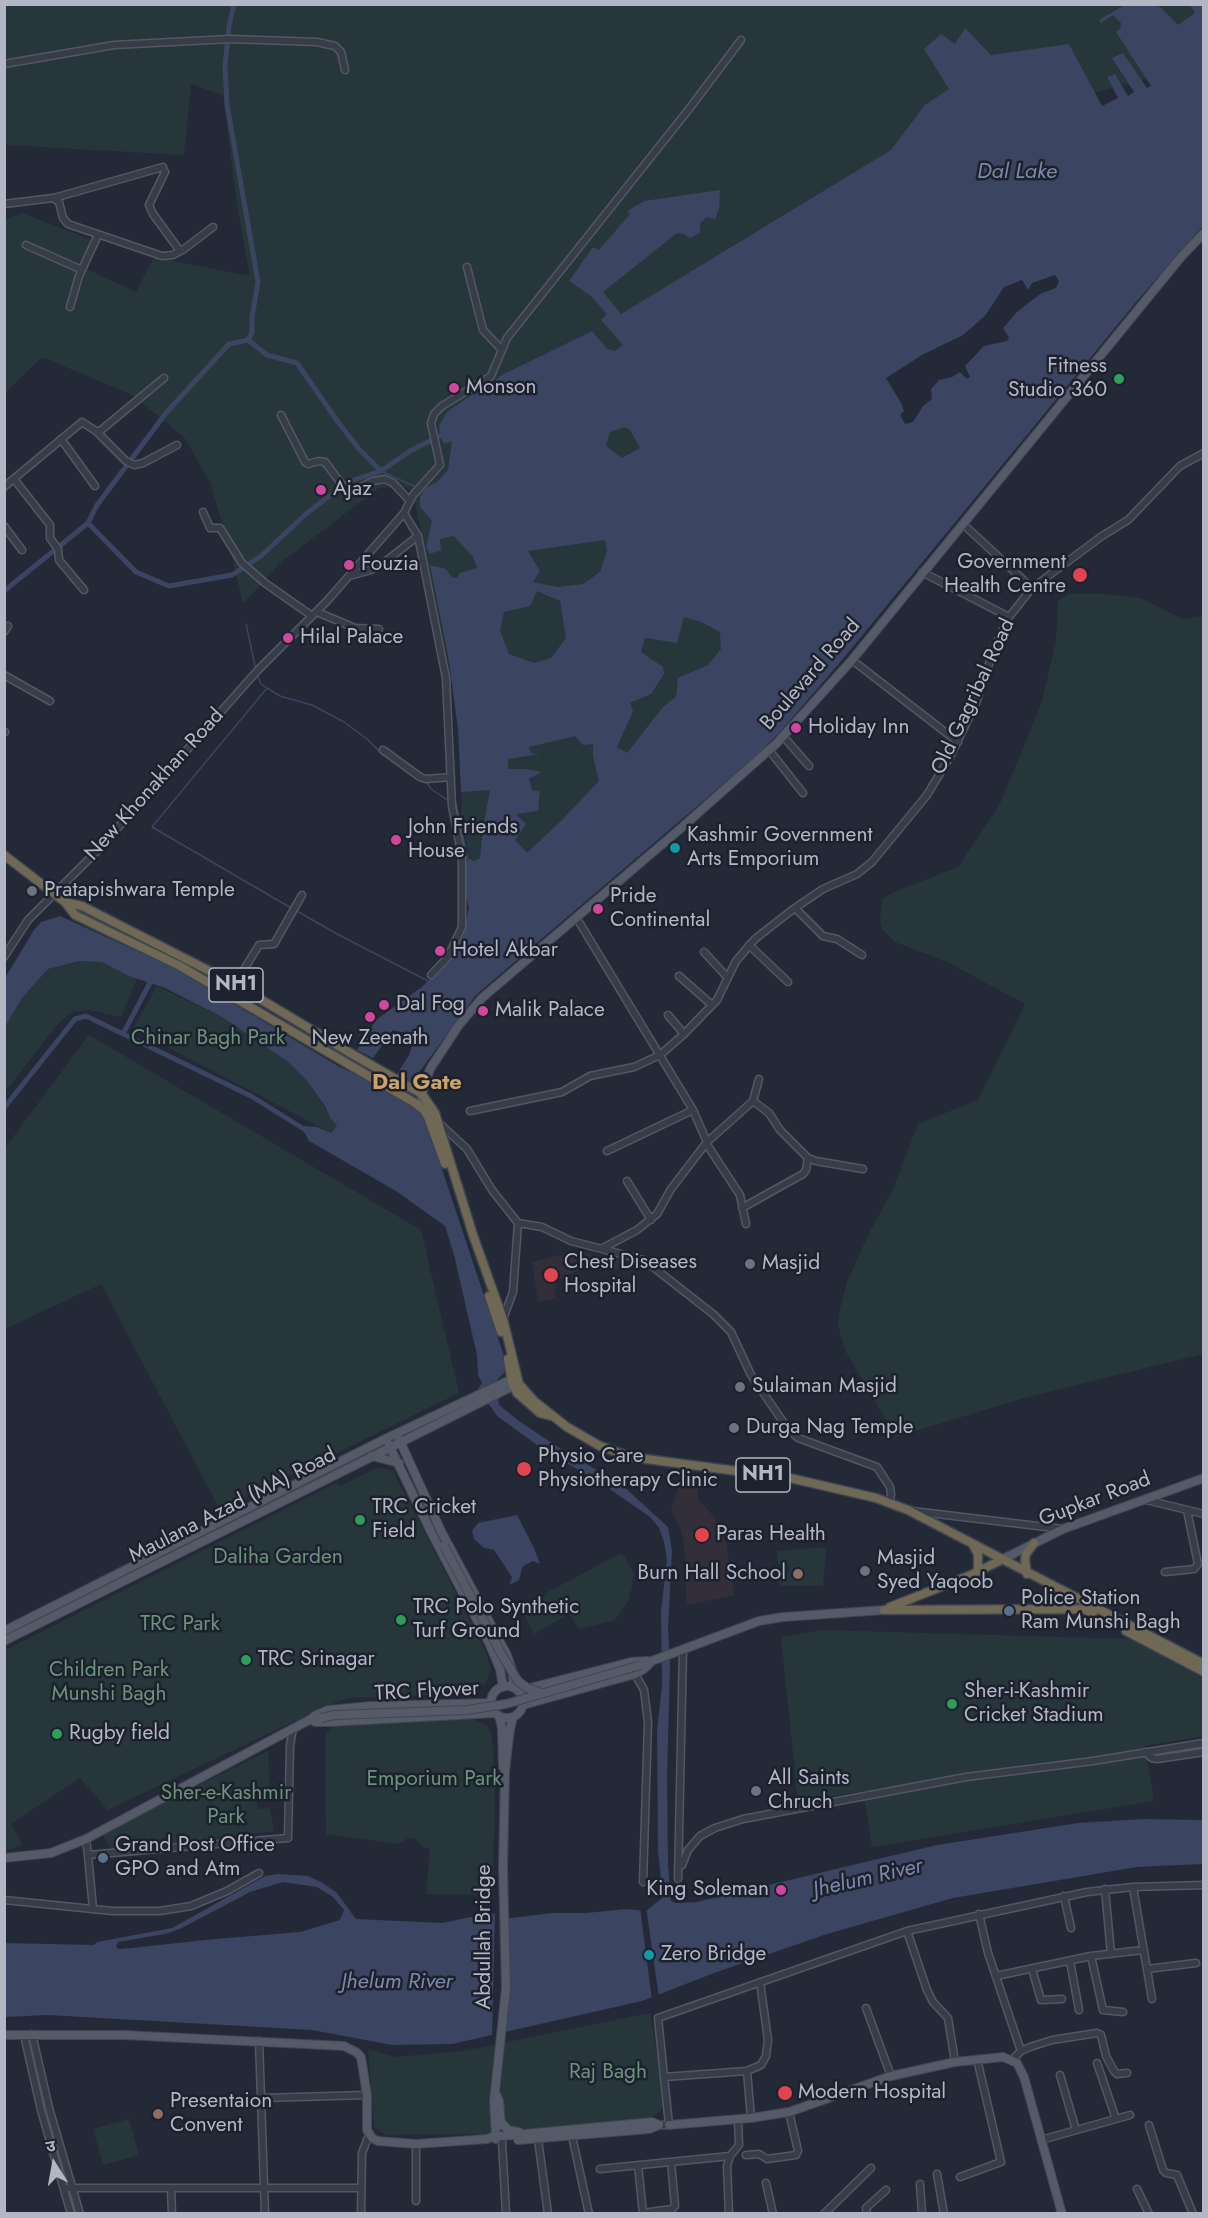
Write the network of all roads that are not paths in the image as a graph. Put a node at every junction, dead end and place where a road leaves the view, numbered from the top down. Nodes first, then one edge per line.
1 (741, 40) dead end
2 (4, 64) edge
3 (345, 70) dead end
4 (53, 198) junction
5 (4, 204) edge
6 (213, 227) dead end
7 (1203, 233) edge
8 (98, 235) junction
9 (26, 245) dead end
10 (180, 251) junction
11 (467, 267) dead end
12 (82, 270) junction
13 (70, 307) dead end
14 (501, 349) junction
15 (164, 378) dead end
16 (281, 416) dead end
17 (96, 431) junction
18 (61, 439) junction
19 (177, 445) dead end
20 (1203, 453) edge
21 (14, 479) junction
22 (95, 486) dead end
23 (4, 487) edge
24 (411, 498) junction
25 (203, 512) dead end
26 (404, 513) junction
27 (963, 524) junction
28 (4, 526) edge
29 (417, 536) junction
30 (22, 549) dead end
31 (922, 572) junction
32 (348, 577) junction
33 (1032, 588) junction
34 (84, 590) dead end
35 (315, 614) junction
36 (1009, 617) junction
37 (379, 630) dead end
38 (852, 660) junction
39 (4, 675) edge
40 (50, 701) dead end
41 (783, 736) junction
42 (958, 742) junction
43 (383, 750) dead end
44 (769, 750) junction
45 (809, 766) dead end
46 (452, 777) junction
47 (803, 793) dead end
48 (4, 855) edge
49 (54, 893) junction
50 (302, 895) dead end
51 (65, 902) junction
52 (795, 908) junction
53 (576, 917) junction
54 (749, 945) junction
55 (704, 952) dead end
56 (862, 955) dead end
57 (4, 957) edge
58 (431, 975) dead end
59 (679, 976) dead end
60 (728, 978) junction
61 (788, 982) dead end
62 (235, 984) junction
63 (712, 1005) junction
64 (668, 1015) dead end
65 (302, 1024) junction
66 (296, 1033) junction
67 (684, 1034) junction
68 (660, 1054) junction
69 (759, 1079) dead end
70 (418, 1091) junction
71 (753, 1101) junction
72 (421, 1107) junction
73 (693, 1110) junction
74 (470, 1111) dead end
75 (437, 1122) junction
76 (707, 1142) junction
77 (607, 1151) dead end
78 (808, 1158) junction
79 (863, 1169) dead end
80 (627, 1181) dead end
81 (742, 1208) junction
82 (651, 1220) junction
83 (518, 1223) junction
84 (746, 1224) dead end
85 (602, 1248) junction
86 (492, 1295) junction
87 (503, 1319) junction
88 (512, 1383) junction
89 (398, 1438) junction
90 (388, 1443) junction
91 (372, 1456) junction
92 (399, 1463) junction
93 (1203, 1478) edge
94 (1146, 1500) junction
95 (889, 1503) junction
96 (909, 1510) junction
97 (1187, 1510) junction
98 (1203, 1514) edge
99 (1064, 1529) junction
100 (441, 1531) junction
101 (433, 1536) junction
102 (443, 1543) junction
103 (1034, 1543) junction
104 (973, 1544) junction
105 (1001, 1560) junction
106 (978, 1571) junction
107 (1166, 1572) dead end
108 (1027, 1574) junction
109 (1088, 1607) junction
110 (884, 1610) junction
111 (1102, 1615) junction
112 (4, 1630) edge
113 (4, 1641) edge
114 (680, 1650) junction
115 (655, 1660) junction
116 (1203, 1664) edge
117 (1203, 1672) edge
118 (635, 1674) junction
119 (503, 1687) junction
120 (516, 1689) junction
121 (543, 1694) junction
122 (491, 1703) junction
123 (523, 1705) junction
124 (497, 1714) junction
125 (513, 1717) junction
126 (311, 1719) junction
127 (293, 1728) junction
128 (1203, 1743) edge
129 (1145, 1752) junction
130 (1203, 1752) edge
131 (505, 1771) junction
132 (86, 1839) junction
133 (88, 1855) junction
134 (4, 1858) edge
135 (681, 1865) dead end
136 (260, 1873) dead end
137 (678, 1880) dead end
138 (643, 1882) dead end
139 (1203, 1885) edge
140 (1133, 1887) junction
141 (1106, 1890) junction
142 (1064, 1896) junction
143 (4, 1900) edge
144 (93, 1909) junction
145 (979, 1914) junction
146 (1071, 1928) dead end
147 (907, 1931) junction
148 (1143, 1950) junction
149 (1111, 1954) junction
150 (1091, 1956) junction
151 (1070, 1960) junction
152 (1196, 1963) dead end
153 (1032, 1969) junction
154 (1147, 1969) junction
155 (996, 1976) junction
156 (760, 1982) junction
157 (1062, 1999) dead end
158 (1152, 1999) dead end
159 (866, 2008) dead end
160 (1079, 2010) dead end
161 (1123, 2012) dead end
162 (28, 2034) junction
163 (4, 2035) edge
164 (259, 2041) junction
165 (1021, 2051) junction
166 (977, 2059) junction
167 (1012, 2060) junction
168 (955, 2062) junction
169 (1097, 2063) dead end
170 (747, 2071) junction
171 (1127, 2073) dead end
172 (37, 2074) junction
173 (1060, 2075) dead end
174 (891, 2076) junction
175 (664, 2077) junction
176 (496, 2091) junction
177 (367, 2095) junction
178 (262, 2098) junction
179 (789, 2112) junction
180 (1130, 2115) dead end
181 (751, 2118) junction
182 (1116, 2119) junction
183 (738, 2120) junction
184 (501, 2122) junction
185 (659, 2125) junction
186 (669, 2125) junction
187 (1149, 2126) dead end
188 (1076, 2130) junction
189 (553, 2132) junction
190 (369, 2135) junction
191 (572, 2136) junction
192 (496, 2139) junction
193 (538, 2139) junction
194 (1041, 2140) junction
195 (416, 2144) junction
196 (730, 2156) junction
197 (746, 2156) dead end
198 (671, 2162) junction
199 (638, 2165) junction
200 (871, 2168) dead end
201 (600, 2169) dead end
202 (938, 2174) dead end
203 (960, 2177) dead end
204 (766, 2183) dead end
205 (920, 2184) dead end
206 (64, 2188) junction
207 (73, 2188) junction
208 (171, 2188) junction
209 (264, 2188) junction
210 (361, 2188) junction
211 (1137, 2189) dead end
212 (886, 2190) dead end
213 (416, 2201) dead end
214 (643, 2213) edge
215 (71, 2214) edge
216 (80, 2214) edge
217 (172, 2214) edge
218 (265, 2214) edge
219 (361, 2214) edge
220 (506, 2214) edge
221 (548, 2214) edge
222 (589, 2214) edge
223 (729, 2214) edge
224 (773, 2214) edge
225 (824, 2214) edge
226 (867, 2214) edge
227 (922, 2214) edge
228 (944, 2214) edge
229 (1062, 2214) edge
230 (1149, 2214) edge
231 (1193, 2214) edge

1 - 14 street
2 - 3 street
4 - 5 street
4 - 8 street
4 - 10 street
6 - 10 street
7 - 27 main road, Boulevard Road
8 - 10 street
8 - 12 street
9 - 12 street
11 - 14 street
12 - 13 street
14 - 24 street, New Khonakhan Road
15 - 17 street
16 - 24 street
17 - 18 street
17 - 19 street
18 - 21 street
18 - 22 street
20 - 33 street, Old Gagribal Road
21 - 23 street
21 - 34 street
24 - 26 street, New Khonakhan Road
25 - 35 street
26 - 29 street
26 - 32 street, New Khonakhan Road
27 - 31 main road, Boulevard Road
27 - 33 street
28 - 30 street
29 - 32 street
29 - 46 street
31 - 36 street
31 - 38 main road, Boulevard Road
32 - 35 street, New Khonakhan Road
33 - 36 street, Old Gagribal Road
35 - 37 street
35 - 49 street, New Khonakhan Road
36 - 42 street, Old Gagribal Road
38 - 41 main road, Boulevard Road
38 - 42 street
39 - 40 street
41 - 44 main road, Boulevard Road
41 - 45 street
42 - 52 street, Old Gagribal Road
43 - 46 street
44 - 47 street
44 - 53 main road, Boulevard Road
46 - 58 street
48 - 49 highway, NH1
49 - 51 highway, NH1
49 - 57 street, New Khonakhan Road
50 - 62 street
51 - 62 highway, NH1
51 - 66 highway, NH1
52 - 54 street, Old Gagribal Road
52 - 56 street
53 - 68 street
53 - 70 main road, Boulevard Road
54 - 60 street, Old Gagribal Road
54 - 61 street
55 - 60 street
59 - 63 street
60 - 63 street, Old Gagribal Road
62 - 65 highway, NH1
63 - 67 street, Old Gagribal Road
64 - 67 street
65 - 66 highway
65 - 70 highway, NH1
66 - 72 highway, NH1
67 - 68 street, Old Gagribal Road
68 - 73 street
68 - 74 street, Old Gagribal Road
69 - 71 street
70 - 72 main road, Boulevard Road
70 - 75 highway, NH1
71 - 76 street
71 - 78 street
72 - 86 highway, NH1
73 - 76 street
73 - 77 street
75 - 83 street
75 - 86 highway, NH1
76 - 81 street
76 - 82 street
78 - 79 street
78 - 81 street
80 - 82 street
81 - 84 street
82 - 85 street
83 - 85 street
83 - 87 street
85 - 95 street
86 - 87 highway, NH1
86 - 88 highway, NH1
87 - 88 highway, NH1
88 - 89 main road, Maulana Azad (MA) Road
88 - 95 highway, NH1
89 - 90 main road, Maulana Azad (MA) Road
89 - 100 main road
90 - 91 main road, Maulana Azad (MA) Road
90 - 92 main road
90 - 112 main road, Maulana Azad (MA) Road
91 - 92 main road
91 - 113 main road, Maulana Azad (MA) Road
92 - 101 main road
93 - 94 main road, Gupkar Road
94 - 97 street
94 - 99 main road, Gupkar Road
95 - 96 highway, NH1
96 - 99 street
96 - 104 highway, NH1
97 - 98 street
97 - 107 street
99 - 103 main road, Gupkar Road
100 - 102 main road, TRC Flyover
100 - 120 main road
101 - 102 main road
101 - 119 main road
102 - 121 main road, TRC Flyover, bridge
103 - 105 main road, Gupkar Road
103 - 108 highway
104 - 105 highway, NH1
104 - 106 highway
105 - 106 highway
105 - 108 highway, NH1
106 - 110 highway
108 - 109 highway, NH1
109 - 110 highway
109 - 111 highway, NH1
110 - 114 main road
111 - 116 highway, NH1
111 - 117 highway, NH1
114 - 115 main road
114 - 137 street
115 - 118 main road
115 - 120 main road
115 - 121 main road, TRC Flyover, bridge
118 - 123 main road
118 - 138 street
119 - 120 main road
119 - 122 main road
120 - 123 main road
121 - 126 main road, TRC Flyover, bridge
122 - 124 main road
122 - 126 main road
123 - 125 main road
124 - 125 main road
124 - 126 main road
124 - 131 main road
125 - 131 main road
126 - 127 main road
127 - 132 main road
127 - 133 street
128 - 129 street
129 - 130 street
129 - 135 street
131 - 176 main road, Abdullah Bridge
132 - 133 street
132 - 134 main road
133 - 144 street
136 - 144 street
139 - 140 street
140 - 141 street
140 - 148 street
141 - 142 street
141 - 149 street
142 - 145 street
142 - 146 street
143 - 144 street
145 - 147 street
145 - 155 street
147 - 156 street
147 - 168 street
148 - 149 street
148 - 154 street
149 - 150 street
150 - 151 street
150 - 161 street
151 - 153 street
151 - 160 street
152 - 154 street
153 - 155 street
153 - 157 street
154 - 158 street
155 - 165 street
156 - 170 street
156 - 175 street
159 - 174 street
162 - 163 main road
162 - 164 main road
162 - 172 street
164 - 177 main road
164 - 178 street
165 - 167 street
165 - 171 street
166 - 167 main road
166 - 168 main road
166 - 203 street
167 - 194 main road
168 - 174 main road
169 - 182 street
170 - 175 street
170 - 181 street
172 - 206 street
172 - 207 street
173 - 188 street
174 - 179 main road
175 - 186 street
176 - 184 main road
176 - 192 main road
177 - 178 street
177 - 190 main road
178 - 209 street
179 - 181 main road
179 - 197 street
180 - 182 street
181 - 183 main road
182 - 188 street
183 - 186 main road
183 - 196 street
184 - 189 main road
184 - 192 main road
185 - 186 street
185 - 189 main road
185 - 191 main road
187 - 231 street
188 - 194 street
189 - 192 main road
190 - 195 main road
190 - 210 street
191 - 193 main road
191 - 222 street
192 - 193 main road
192 - 195 main road
192 - 220 street
193 - 221 street
194 - 229 main road
195 - 213 street
196 - 198 street
196 - 223 street
198 - 199 street
198 - 214 street
199 - 201 street
199 - 214 street
200 - 225 street
202 - 228 street
204 - 224 street
205 - 227 street
206 - 207 street
206 - 215 street
207 - 208 street
207 - 216 street
208 - 209 street
208 - 217 street
209 - 210 street
209 - 218 street
210 - 219 street
211 - 230 street
212 - 226 street

